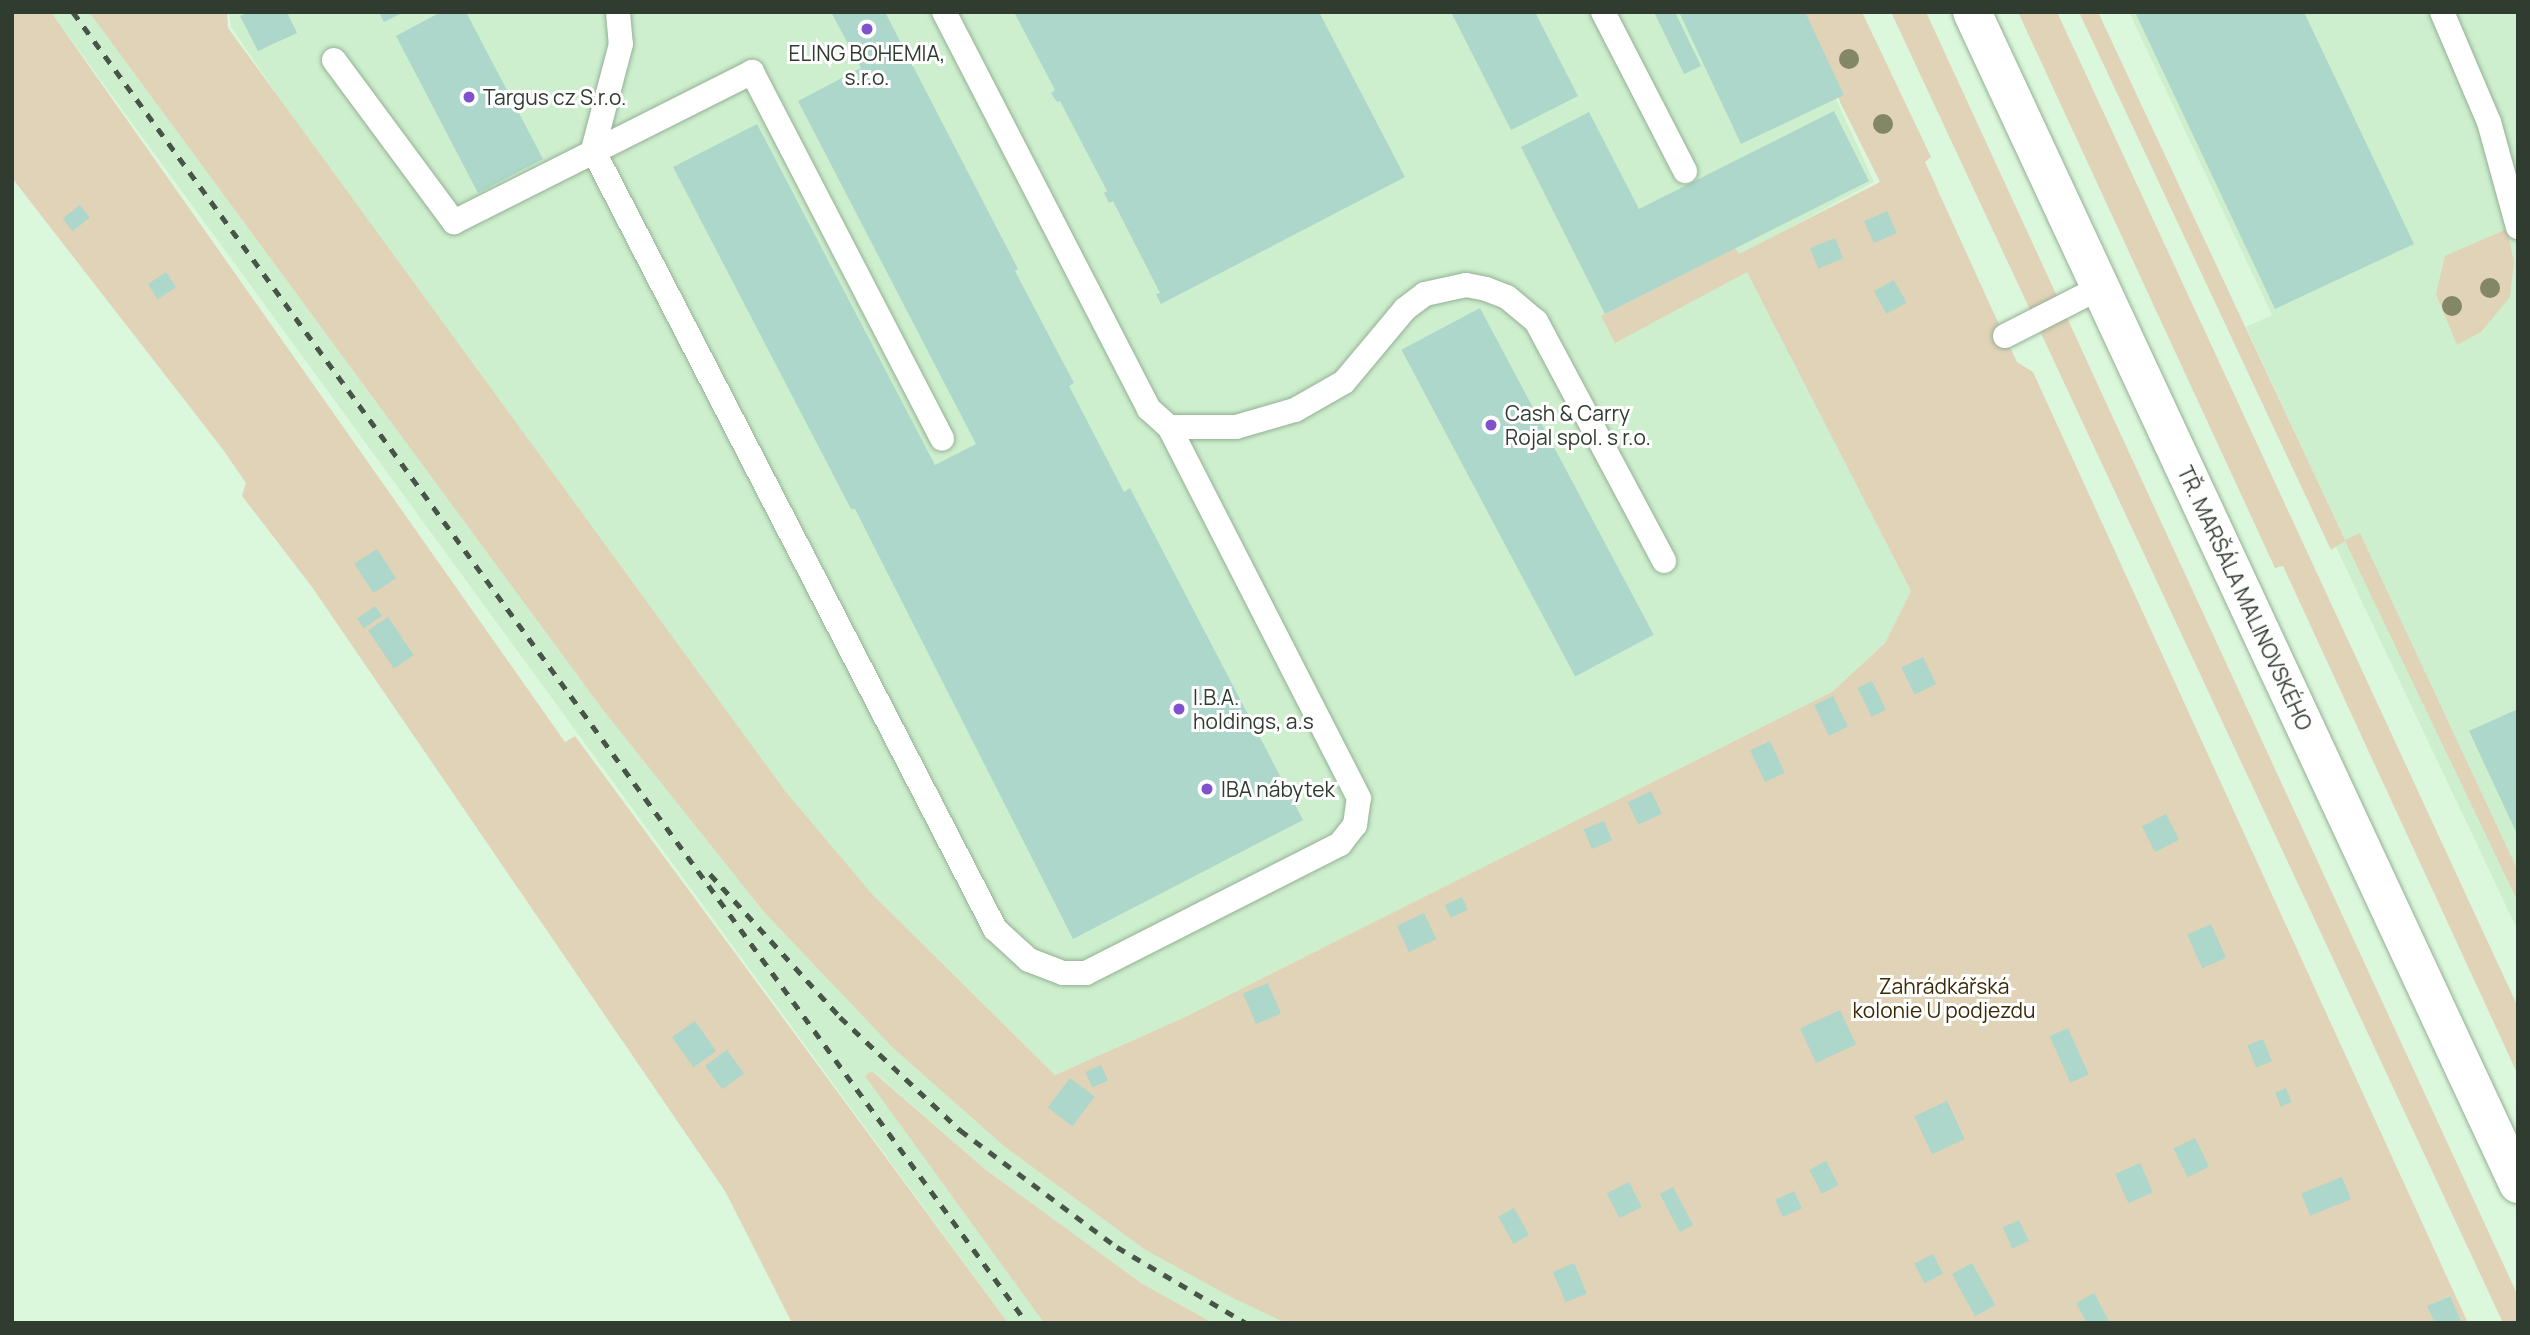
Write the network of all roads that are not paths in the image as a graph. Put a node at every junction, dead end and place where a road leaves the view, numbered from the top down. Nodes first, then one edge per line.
1 (618, 12) edge
2 (944, 12) edge
3 (1603, 12) edge
4 (1972, 12) edge
5 (2442, 12) edge
6 (334, 60) dead end
7 (593, 150) junction
8 (1685, 172) dead end
9 (2518, 227) edge
10 (2101, 287) junction
11 (2005, 336) dead end
12 (1169, 427) junction
13 (942, 439) dead end
14 (1664, 561) dead end
15 (2518, 1184) edge

1 - 7 lane
2 - 12 lane
3 - 8 lane
4 - 10 main road, TŘ. MARŠÁLA MALINOVSKÉHO
5 - 9 lane
6 - 7 lane
7 - 12 lane
7 - 13 lane
10 - 11 lane
10 - 15 main road, TŘ. MARŠÁLA MALINOVSKÉHO
12 - 14 lane

